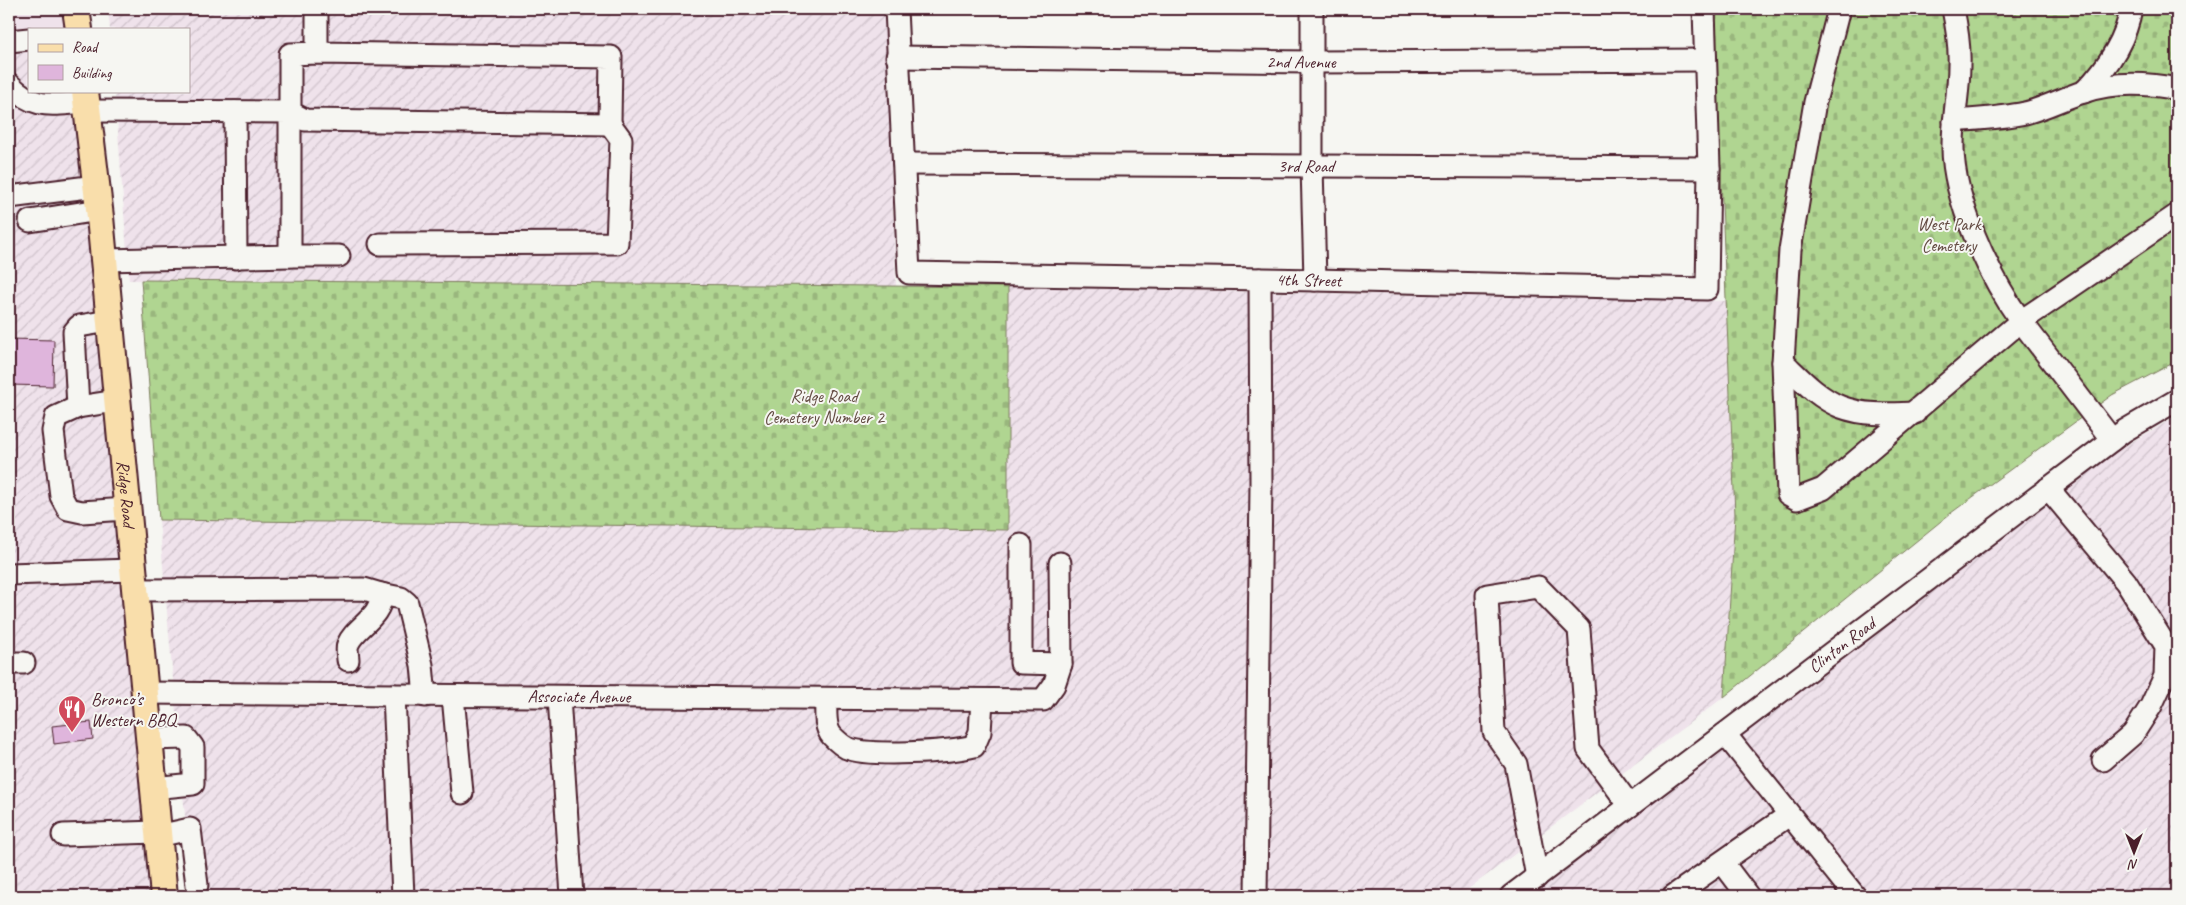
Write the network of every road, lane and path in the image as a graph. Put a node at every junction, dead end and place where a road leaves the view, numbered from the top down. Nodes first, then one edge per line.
1 (76, 9) edge
2 (317, 9) edge
3 (896, 9) edge
4 (1312, 9) edge
5 (1704, 9) edge
6 (1839, 9) edge
7 (1953, 9) edge
8 (2131, 9) edge
9 (78, 28) edge
10 (28, 39) edge
11 (9, 41) edge
12 (317, 53) junction
13 (898, 57) junction
14 (1705, 60) junction
15 (1312, 62) junction
16 (9, 84) edge
17 (2177, 89) edge
18 (2084, 92) junction
19 (87, 101) edge
20 (235, 112) junction
21 (290, 112) junction
22 (1954, 121) junction
23 (610, 124) junction
24 (904, 164) junction
25 (1312, 166) junction
26 (1709, 168) junction
27 (9, 197) edge
28 (98, 198) junction
29 (2177, 215) edge
30 (30, 221) dead end
31 (380, 244) dead end
32 (290, 256) junction
33 (339, 256) dead end
34 (236, 258) junction
35 (104, 260) junction
36 (1260, 279) junction
37 (1315, 280) junction
38 (109, 321) junction
39 (2021, 321) junction
40 (1783, 362) junction
41 (116, 400) junction
42 (2177, 400) edge
43 (78, 407) junction
44 (1915, 413) junction
45 (2112, 440) junction
46 (2048, 488) junction
47 (126, 509) junction
48 (1021, 545) dead end
49 (1060, 563) dead end
50 (9, 574) edge
51 (133, 580) junction
52 (373, 592) junction
53 (348, 660) dead end
54 (1062, 664) junction
55 (143, 693) junction
56 (394, 696) junction
57 (425, 696) junction
58 (453, 696) junction
59 (559, 697) junction
60 (826, 699) junction
61 (982, 700) junction
62 (1725, 734) junction
63 (148, 739) junction
64 (2102, 760) dead end
65 (153, 788) junction
66 (462, 793) dead end
67 (1630, 806) junction
68 (1789, 816) junction
69 (158, 834) junction
70 (63, 835) dead end
71 (1723, 863) junction
72 (1537, 877) junction
73 (198, 891) edge
74 (164, 895) edge
75 (1852, 895) edge
76 (403, 896) edge
77 (572, 896) edge
78 (1256, 896) edge
79 (1511, 896) edge
80 (1673, 896) edge
81 (1748, 896) edge

1 - 9 main road
2 - 12 street
3 - 13 street
4 - 15 street
5 - 14 street
6 - 40 street
7 - 22 street
8 - 18 street
10 - 11 street
12 - 21 street
12 - 23 street
13 - 15 street, 2nd Avenue
13 - 24 street
14 - 15 street, 2nd Avenue
14 - 26 street
15 - 25 street
16 - 19 street
17 - 18 street
18 - 22 street
19 - 20 street
19 - 28 main road, Ridge Road
20 - 21 street
20 - 34 street
21 - 23 street
21 - 32 street
22 - 39 street
23 - 31 street
24 - 25 street, 3rd Road
24 - 36 street, 4th Street
25 - 26 street, 3rd Road
25 - 37 street
26 - 37 street, 4th Street
27 - 28 street
28 - 30 street
28 - 35 main road, Ridge Road
29 - 39 street
32 - 33 street
32 - 34 street
34 - 35 street
35 - 38 main road, Ridge Road
36 - 37 street, 4th Street
36 - 78 street
38 - 41 main road, Ridge Road
38 - 43 street
39 - 44 street
39 - 45 street
40 - 44 street
40 - 44 street
41 - 43 street
41 - 47 main road, Ridge Road
42 - 45 street, Clinton Road
43 - 47 street
45 - 46 street, Clinton Road
46 - 62 street, Clinton Road
46 - 64 street
47 - 51 main road, Ridge Road
48 - 54 street
49 - 54 street
50 - 51 street
51 - 52 street
51 - 55 main road, Ridge Road
52 - 53 street
52 - 57 street
54 - 61 street, Associate Avenue
55 - 56 street, Associate Avenue
55 - 63 main road, Ridge Road
56 - 57 street, Associate Avenue
56 - 76 street
57 - 58 street, Associate Avenue
58 - 59 street, Associate Avenue
58 - 66 street
59 - 60 street, Associate Avenue
59 - 77 street
60 - 61 street, Associate Avenue
60 - 61 street
62 - 67 street, Clinton Road
62 - 68 street
63 - 65 main road, Ridge Road
63 - 65 street
65 - 69 main road, Ridge Road
67 - 72 street, Clinton Road
67 - 72 street
68 - 71 street
68 - 75 street
69 - 70 street
69 - 73 street
69 - 74 main road, Ridge Road
71 - 80 street
71 - 81 street
72 - 79 street, Clinton Road
73 - 74 street

